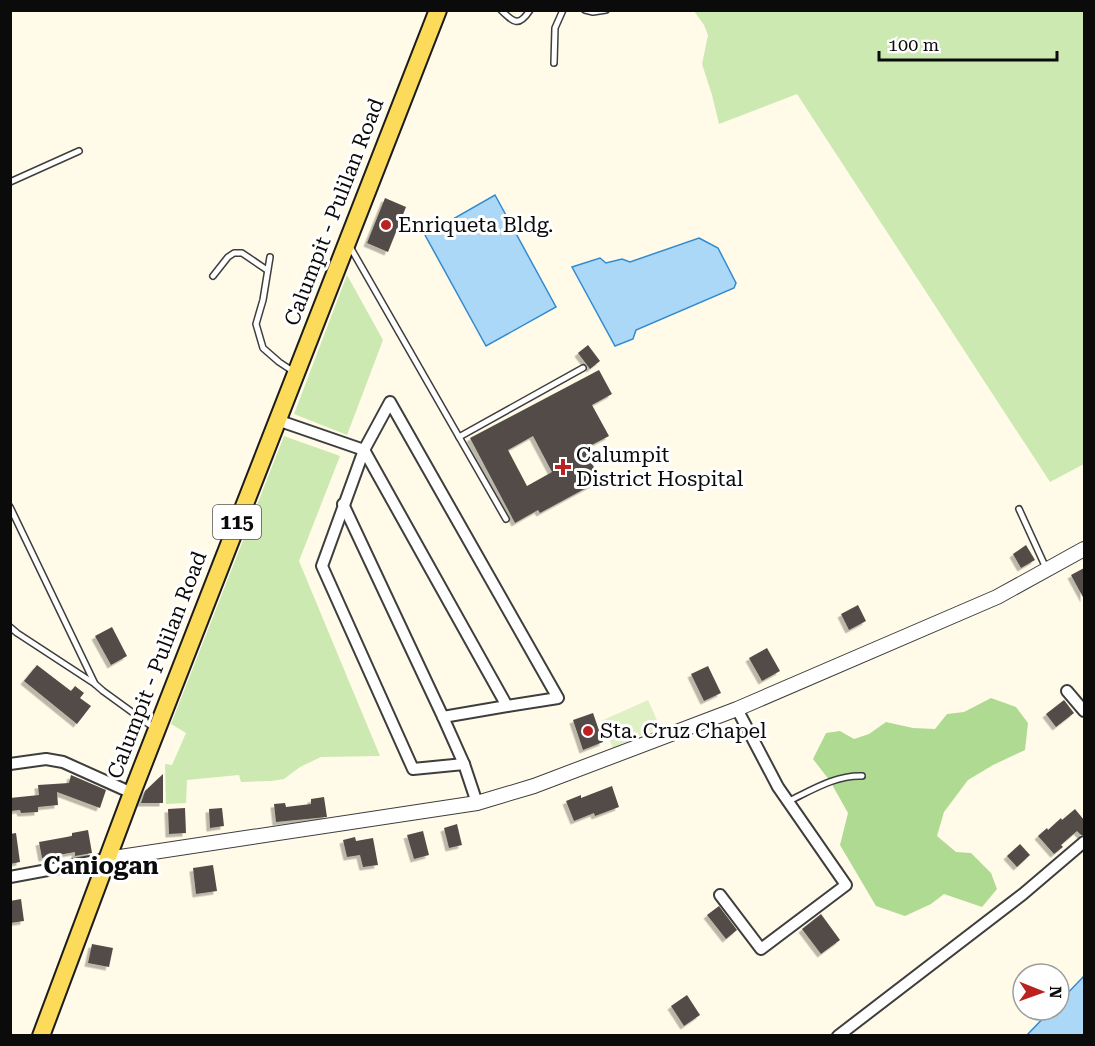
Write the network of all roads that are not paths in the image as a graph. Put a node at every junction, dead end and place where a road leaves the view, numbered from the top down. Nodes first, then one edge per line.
1 (438, 10) edge
2 (501, 10) edge
3 (530, 10) edge
4 (562, 10) edge
5 (585, 10) edge
6 (606, 10) edge
7 (554, 63) dead end
8 (79, 151) dead end
9 (10, 182) edge
10 (347, 241) junction
11 (270, 257) dead end
12 (267, 270) junction
13 (213, 276) dead end
14 (583, 368) dead end
15 (296, 372) junction
16 (277, 420) junction
17 (459, 437) junction
18 (364, 450) junction
19 (343, 504) junction
20 (10, 507) edge
21 (1019, 509) dead end
22 (506, 519) dead end
23 (1084, 549) edge
24 (1047, 571) junction
25 (10, 627) edge
26 (95, 684) junction
27 (1067, 692) dead end
28 (507, 706) junction
29 (737, 709) junction
30 (1084, 711) edge
31 (443, 717) junction
32 (156, 730) junction
33 (10, 764) edge
34 (464, 764) junction
35 (862, 776) dead end
36 (132, 793) junction
37 (787, 802) junction
38 (477, 803) junction
39 (1084, 842) edge
40 (107, 858) junction
41 (10, 877) edge
42 (720, 895) dead end
43 (41, 1035) edge
44 (838, 1035) edge

1 - 10 main road, Calumpit - Pulilan Road / 115
2 - 3 lane
4 - 7 lane
5 - 6 lane
8 - 9 lane
10 - 15 main road, Calumpit - Pulilan Road / 115
10 - 17 lane
11 - 12 lane
12 - 13 lane
12 - 15 lane
14 - 17 lane
15 - 16 main road, Calumpit - Pulilan Road / 115
16 - 18 street
16 - 32 main road, Calumpit - Pulilan Road / 115
17 - 22 lane
18 - 19 street
18 - 28 street
18 - 28 street
19 - 31 street
19 - 34 street
20 - 26 lane
21 - 24 lane
23 - 24 street
24 - 29 street
25 - 26 lane
26 - 32 lane
27 - 30 street
28 - 31 street
29 - 37 street
29 - 38 street
31 - 34 street
32 - 36 main road, Calumpit - Pulilan Road / 115
33 - 36 street
34 - 38 street
35 - 37 lane
36 - 40 main road, Calumpit - Pulilan Road / 115
37 - 42 street
38 - 40 street
39 - 44 street
40 - 41 street
40 - 43 main road, Calumpit - Pulilan Road / 115

